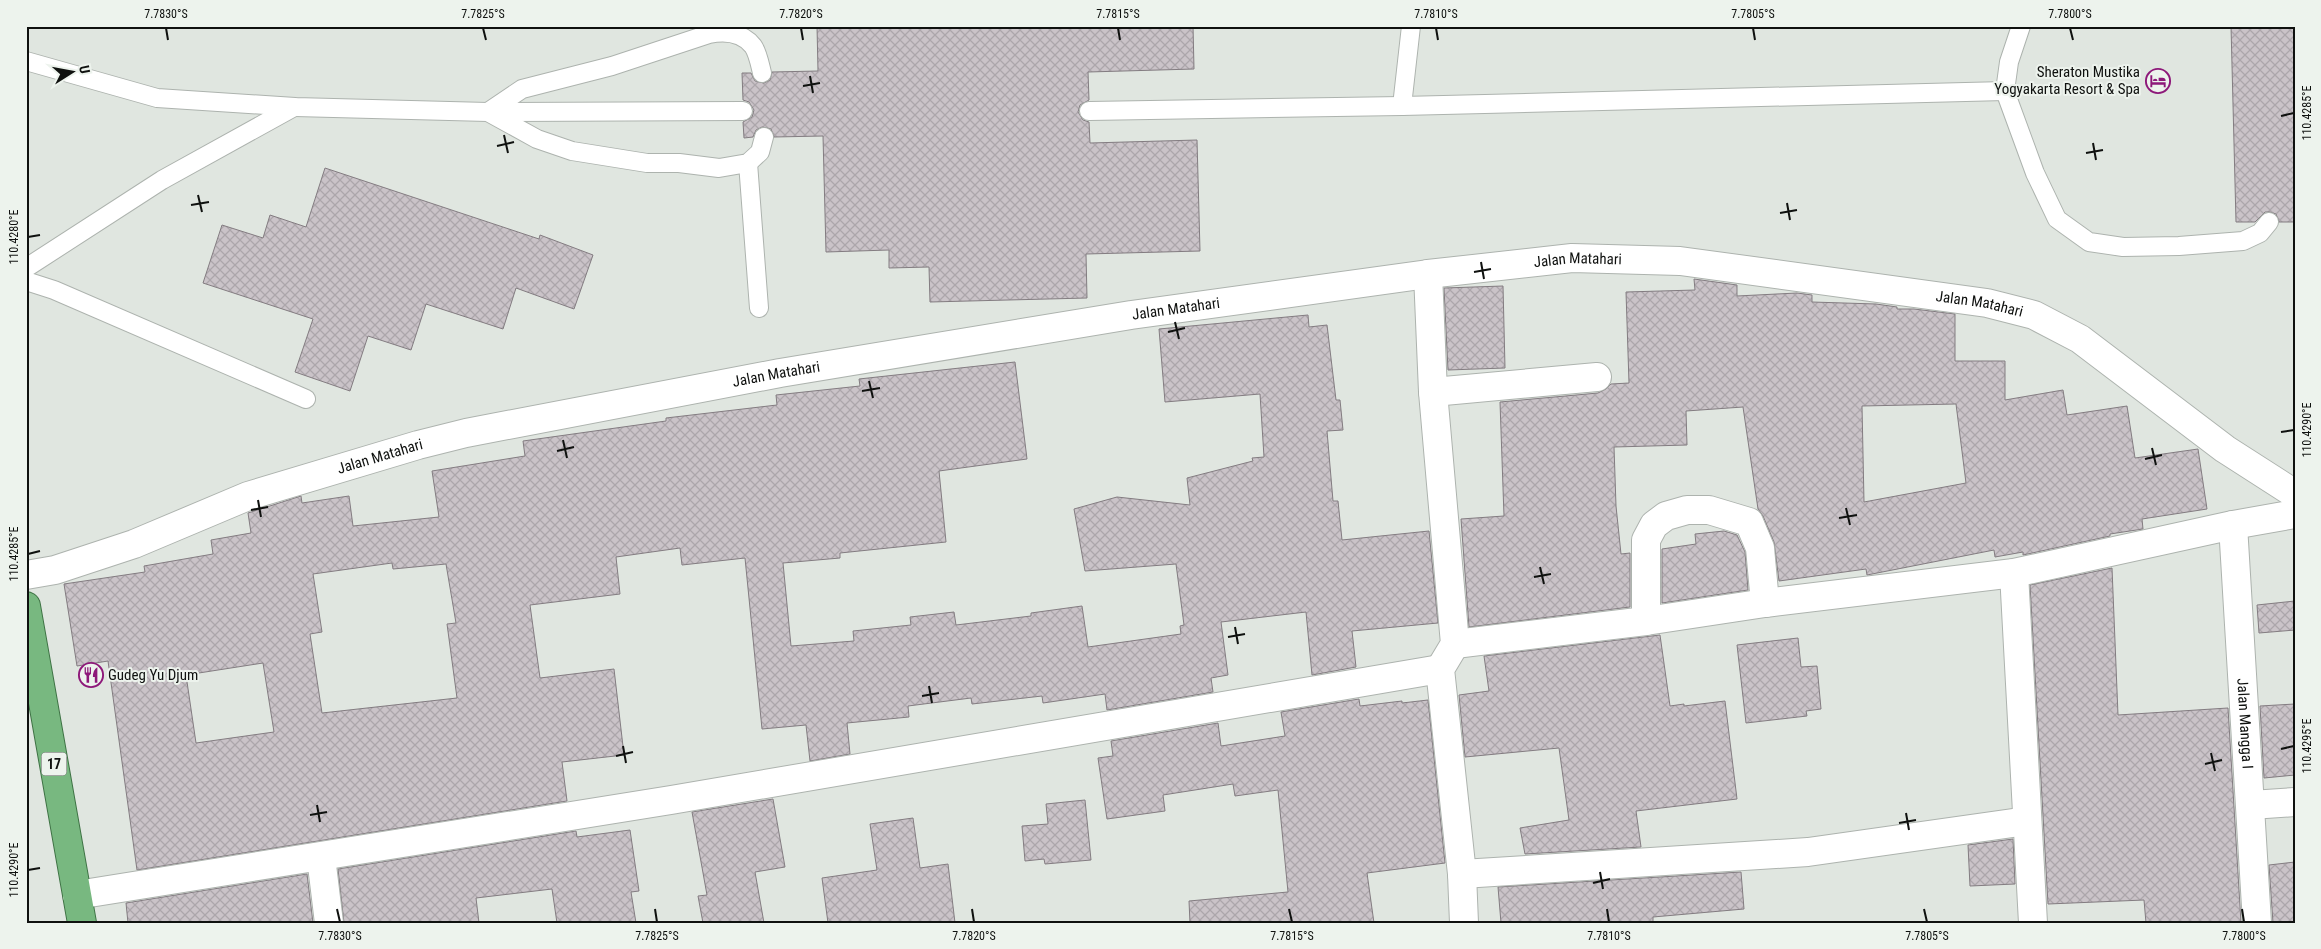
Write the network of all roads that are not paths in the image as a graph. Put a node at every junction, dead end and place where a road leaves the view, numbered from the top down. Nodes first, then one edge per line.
1 (1411, 26) edge
2 (2021, 26) edge
3 (26, 62) edge
4 (762, 73) dead end
5 (2005, 91) junction
6 (295, 106) junction
7 (1402, 106) junction
8 (743, 110) dead end
9 (1089, 111) dead end
10 (488, 112) junction
11 (764, 137) dead end
12 (748, 163) junction
13 (2269, 222) dead end
14 (26, 268) edge
15 (1428, 274) junction
16 (26, 281) edge
17 (759, 308) dead end
18 (1597, 377) dead end
19 (1433, 392) junction
20 (306, 399) dead end
21 (2295, 494) edge
22 (2295, 514) edge
23 (2233, 525) junction
24 (2014, 573) junction
25 (26, 575) edge
26 (1765, 604) junction
27 (26, 606) edge
28 (1646, 621) junction
29 (1455, 644) junction
30 (1440, 669) junction
31 (2295, 802) edge
32 (2251, 805) junction
33 (2027, 821) junction
34 (321, 857) junction
35 (1462, 874) junction
36 (77, 895) junction
37 (82, 923) edge
38 (329, 923) edge
39 (1464, 923) edge
40 (2033, 923) edge
41 (2257, 923) edge

1 - 7 lane
2 - 5 lane
3 - 6 lane
4 - 10 lane
5 - 7 lane
5 - 13 lane
6 - 10 lane
6 - 14 lane
7 - 9 lane
8 - 10 lane
10 - 12 lane
11 - 12 lane
12 - 17 lane
15 - 19 street
15 - 21 street, Jalan Matahari
15 - 25 street, Jalan Matahari
16 - 20 lane
18 - 19 street
19 - 29 street
22 - 23 street
23 - 24 street
23 - 32 street, Jalan Mangga I
24 - 26 street
24 - 33 street
26 - 28 street
26 - 28 street
27 - 36 highway, 17
28 - 29 street
29 - 30 street
30 - 34 street
30 - 35 street
31 - 32 street
32 - 41 street, Jalan Mangga I
33 - 35 street
33 - 40 street
34 - 36 street
34 - 38 street
35 - 39 street
36 - 37 highway, 17

